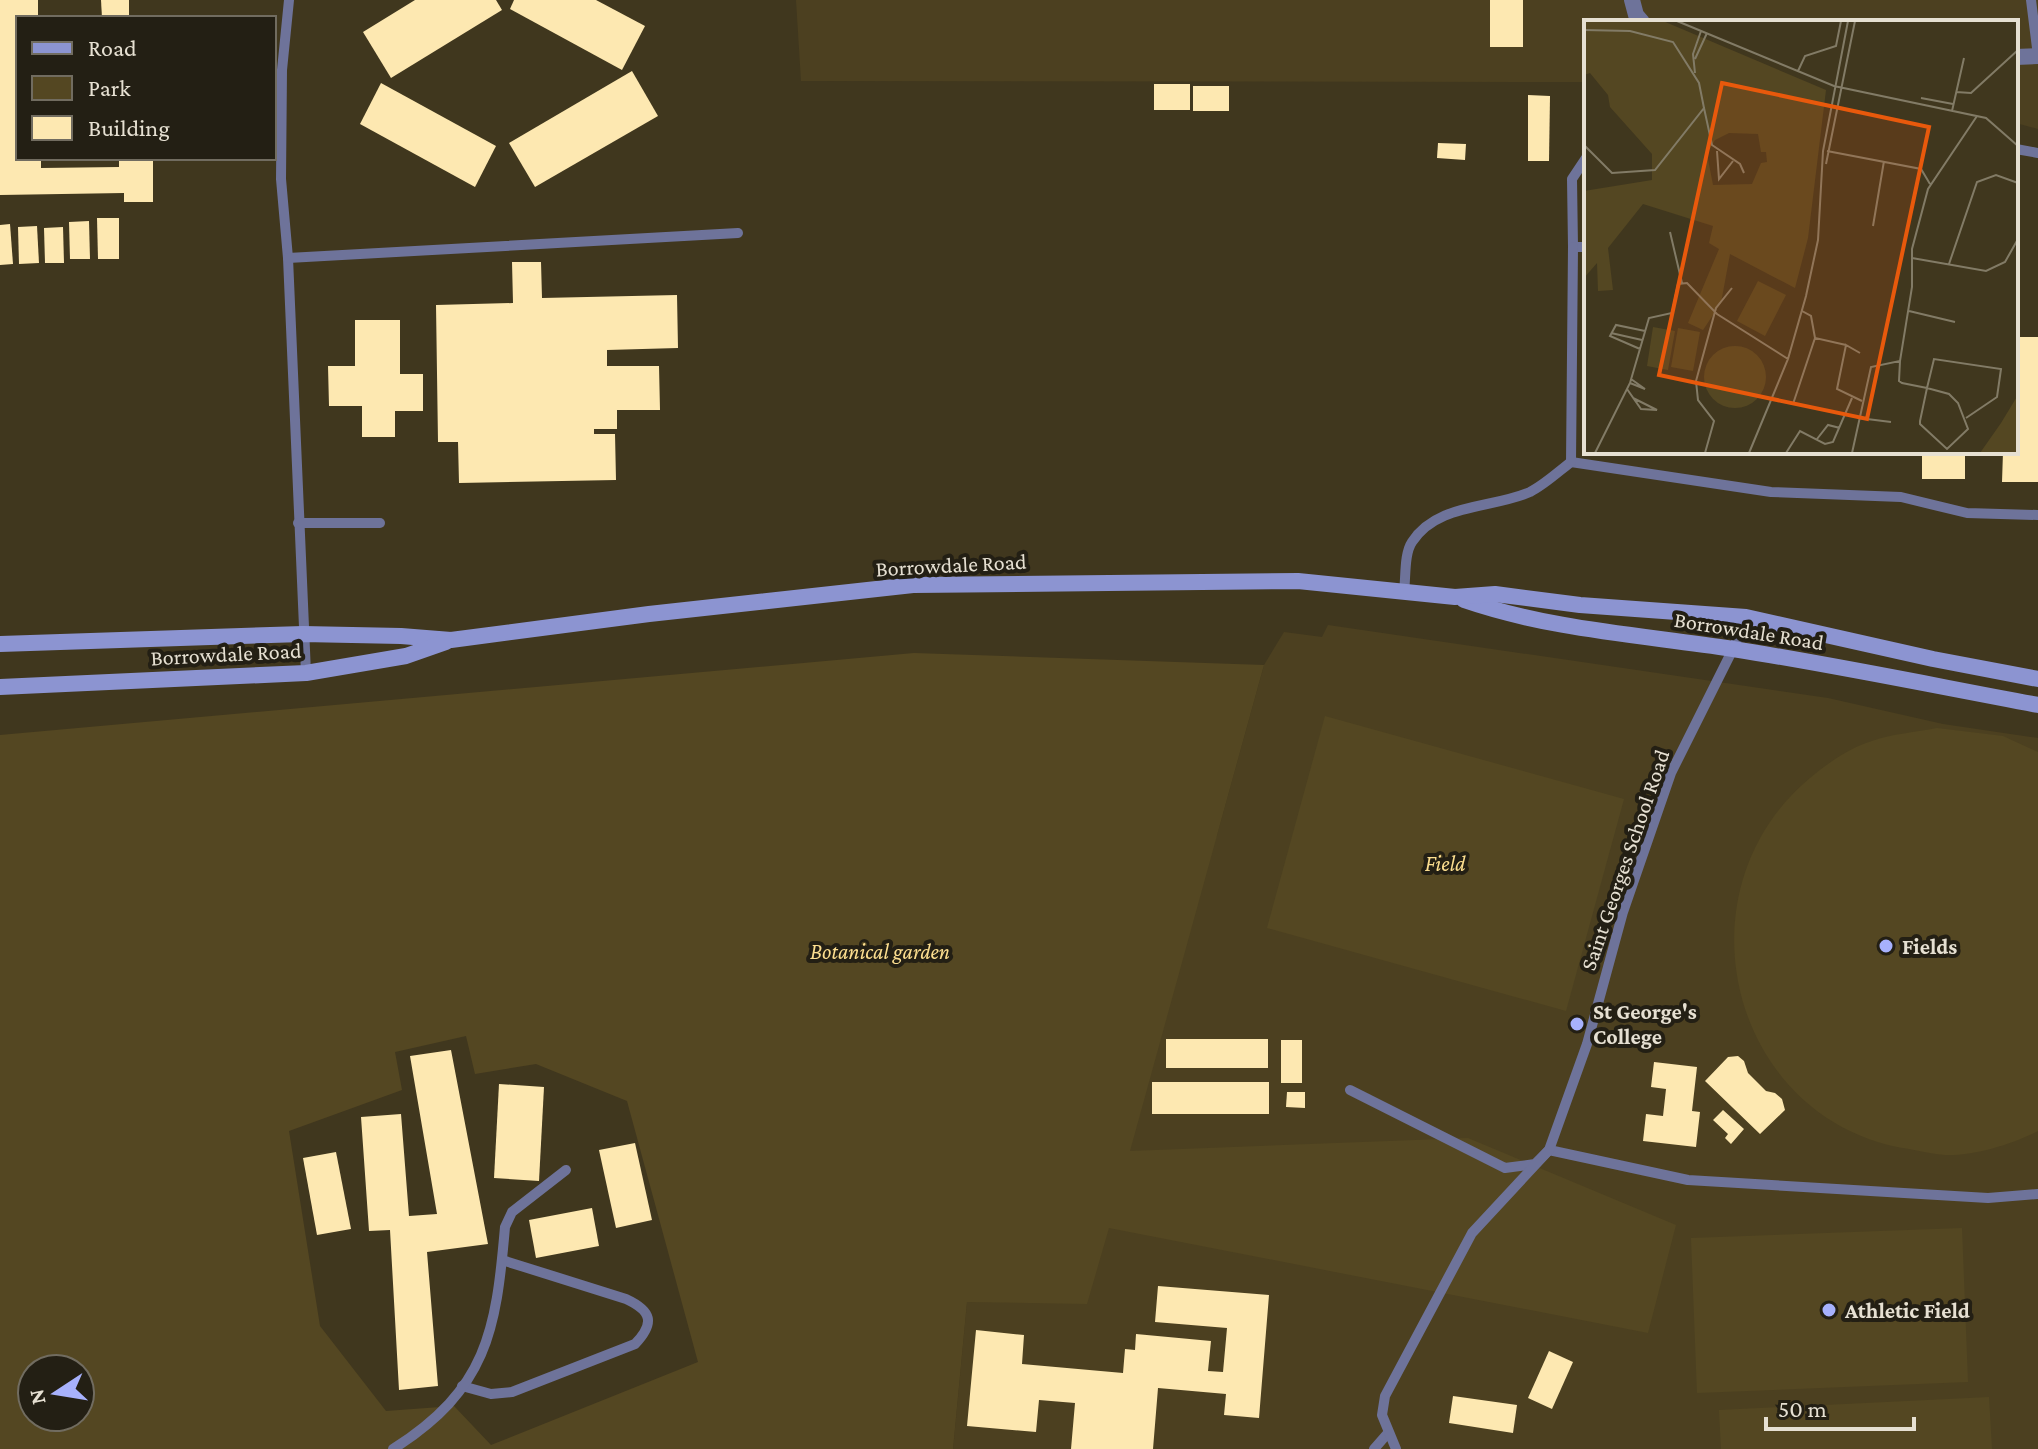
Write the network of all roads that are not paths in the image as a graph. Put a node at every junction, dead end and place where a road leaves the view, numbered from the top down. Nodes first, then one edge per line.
1 (289, 0) edge
2 (1632, 0) edge
3 (2031, 0) edge
4 (1640, 20) edge
5 (2038, 56) edge
6 (2018, 57) edge
7 (2018, 149) edge
8 (2038, 153) edge
9 (1584, 161) edge
10 (738, 233) dead end
11 (1573, 247) junction
12 (1584, 247) edge
13 (288, 258) junction
14 (1571, 462) junction
15 (2038, 515) edge
16 (298, 523) junction
17 (380, 523) dead end
18 (1404, 591) junction
19 (1455, 597) junction
20 (1746, 617) junction
21 (303, 634) junction
22 (451, 640) junction
23 (0, 644) edge
24 (1733, 649) junction
25 (306, 673) junction
26 (2038, 679) edge
27 (0, 687) edge
28 (2038, 705) edge
29 (1350, 1090) dead end
30 (1549, 1150) junction
31 (566, 1170) dead end
32 (2038, 1194) edge
33 (502, 1260) junction
34 (462, 1386) junction
35 (1388, 1433) junction
36 (393, 1449) edge
37 (1374, 1449) edge
38 (1396, 1449) edge

1 - 13 lane
2 - 4 street
3 - 5 lane
5 - 6 street
7 - 8 lane
9 - 11 lane
10 - 13 lane
11 - 12 lane
11 - 14 lane
13 - 16 lane
14 - 15 lane
14 - 18 lane
16 - 17 lane
16 - 21 lane
18 - 19 main road, Borrowdale Road
18 - 22 main road, Borrowdale Road
19 - 20 main road, Borrowdale Road
19 - 24 main road, Borrowdale Road
20 - 24 lane, Saint Georges School Road
20 - 26 main road, Borrowdale Road
21 - 22 main road, Borrowdale Road
21 - 23 main road, Borrowdale Road
21 - 25 lane
22 - 25 main road, Borrowdale Road
24 - 28 main road, Borrowdale Road
24 - 30 lane, Saint Georges School Road
25 - 27 main road, Borrowdale Road
29 - 30 lane
30 - 32 lane
30 - 35 lane, Saint Georges School Road
31 - 33 lane
33 - 34 lane
33 - 34 lane
34 - 36 lane
35 - 37 lane
35 - 38 lane, Saint Georges School Road

